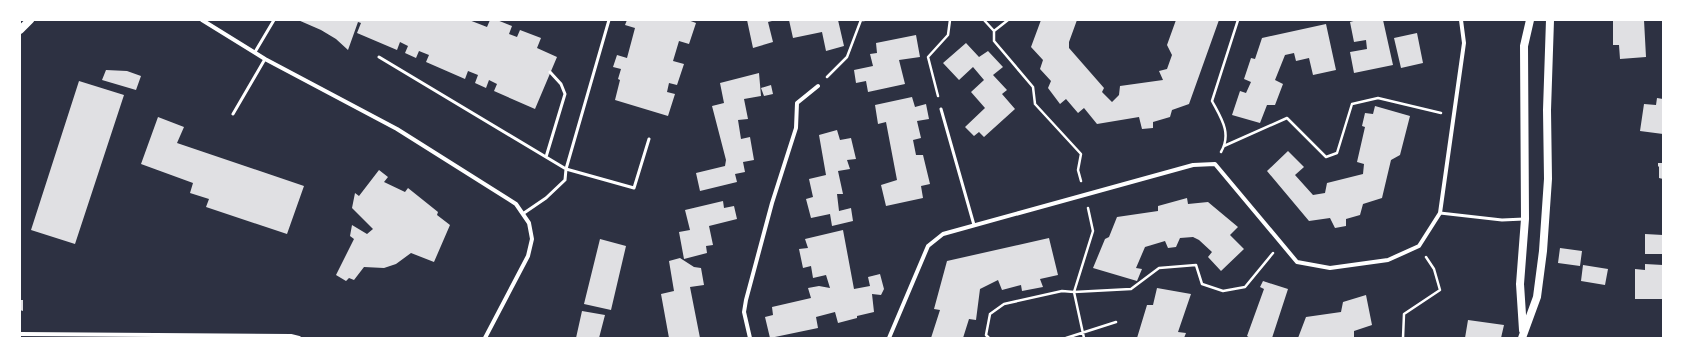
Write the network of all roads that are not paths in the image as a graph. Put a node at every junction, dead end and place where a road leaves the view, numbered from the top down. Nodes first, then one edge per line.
1 (30, 20) edge
2 (202, 20) edge
3 (274, 20) edge
4 (609, 20) edge
5 (1461, 20) edge
6 (1530, 20) edge
7 (1550, 20) edge
8 (20, 30) edge
9 (255, 52) junction
10 (379, 57) dead end
11 (265, 59) junction
12 (550, 72) dead end
13 (818, 86) road end
14 (941, 109) road end
15 (233, 114) dead end
16 (649, 139) dead end
17 (546, 157) junction
18 (566, 169) junction
19 (524, 213) junction
20 (1440, 213) junction
21 (1526, 219) junction
22 (974, 225) junction
23 (20, 334) edge
24 (1523, 337) edge
25 (299, 338) edge
26 (485, 338) edge
27 (750, 338) edge
28 (889, 338) edge

1 - 8 main road
2 - 9 street
3 - 9 lane
4 - 18 lane
5 - 20 street
6 - 21 main road
7 - 24 main road
9 - 11 street
10 - 17 lane
11 - 15 lane
11 - 19 street
12 - 17 lane
13 - 27 street
14 - 22 lane
16 - 18 lane
17 - 18 lane
18 - 19 lane
19 - 26 street
20 - 21 lane
20 - 22 street
21 - 24 main road
22 - 28 street
23 - 25 street

